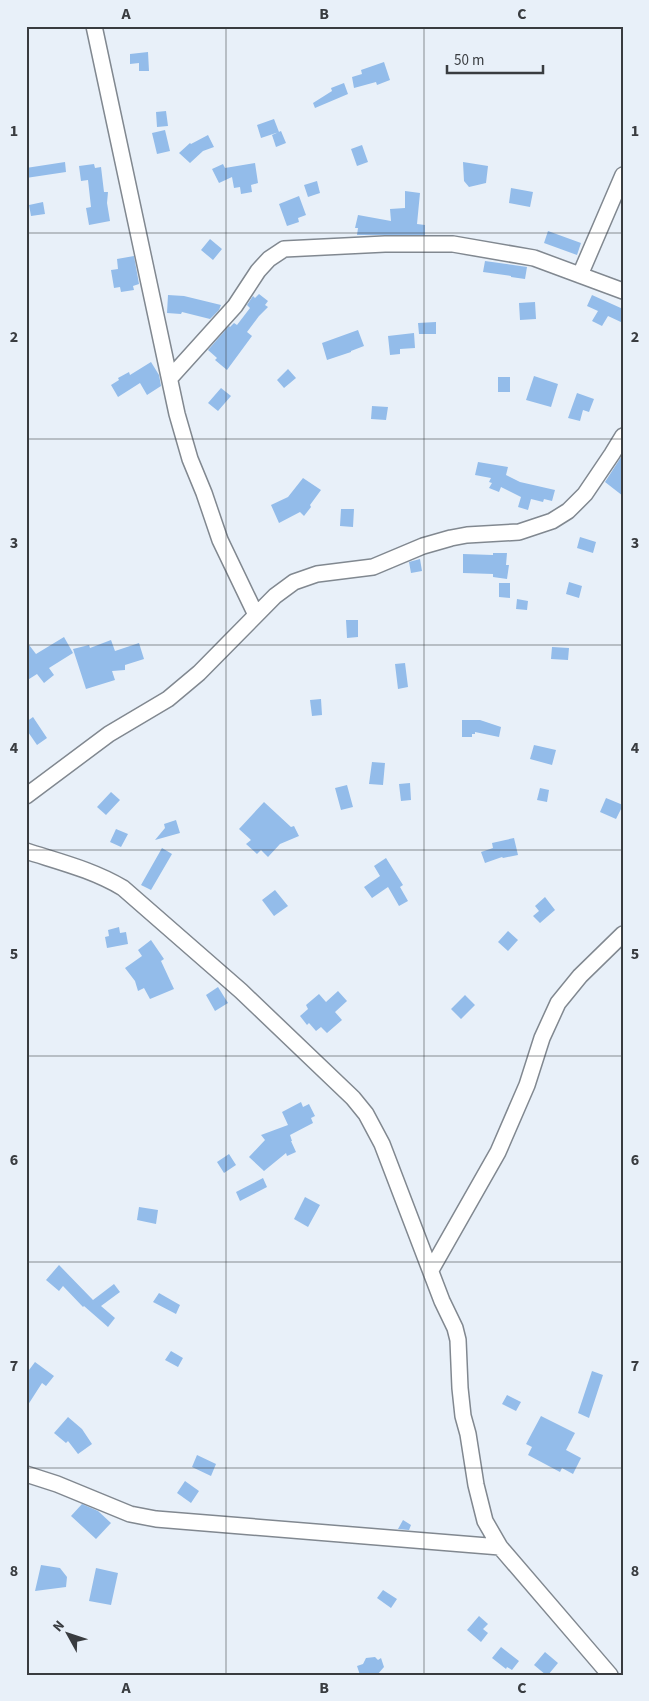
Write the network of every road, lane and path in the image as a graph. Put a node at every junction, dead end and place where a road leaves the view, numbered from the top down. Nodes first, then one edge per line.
1 (94, 26) edge
2 (623, 175) edge
3 (580, 275) junction
4 (623, 291) edge
5 (170, 378) junction
6 (623, 436) edge
7 (256, 615) junction
8 (26, 796) edge
9 (26, 852) edge
10 (623, 934) edge
11 (431, 1270) junction
12 (26, 1474) edge
13 (500, 1546) junction
14 (610, 1675) edge

1 - 5 street
2 - 3 street
3 - 4 street
3 - 5 street
5 - 7 street
6 - 7 street
7 - 8 street
9 - 11 street
10 - 11 street
11 - 13 street
12 - 13 street
13 - 14 street

